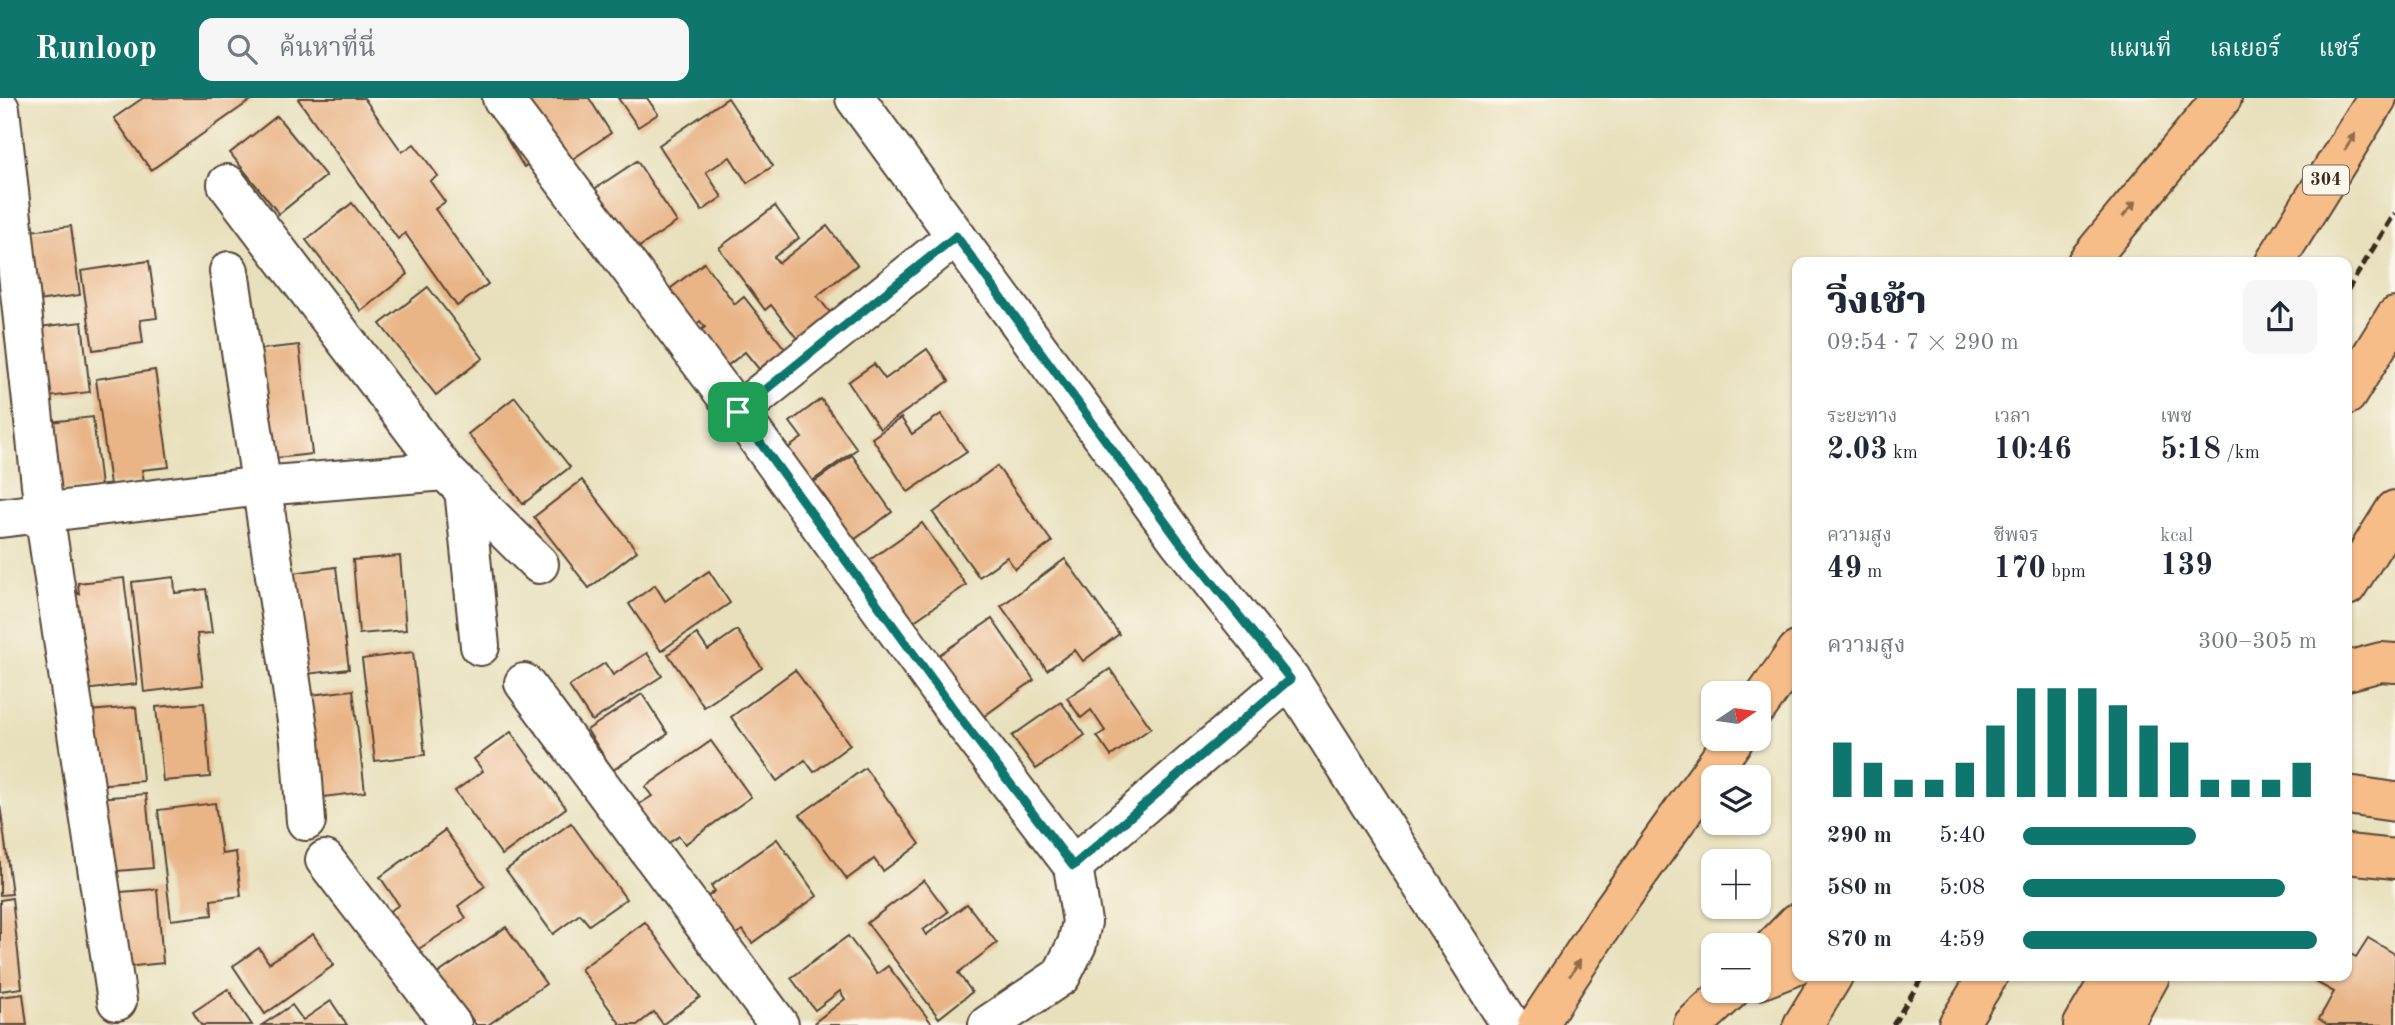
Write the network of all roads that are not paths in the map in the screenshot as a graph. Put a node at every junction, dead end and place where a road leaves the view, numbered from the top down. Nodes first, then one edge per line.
1 (502, 98) edge
2 (855, 98) edge
3 (2222, 98) edge
4 (2377, 98) edge
5 (0, 109) edge
6 (227, 184) dead end
7 (956, 236) junction
8 (2091, 257) edge
9 (2278, 257) edge
10 (229, 271) dead end
11 (2395, 317) edge
12 (2352, 387) edge
13 (738, 412) junction
14 (454, 480) junction
15 (261, 486) junction
16 (2395, 510) edge
17 (44, 512) junction
18 (0, 518) edge
19 (539, 564) dead end
20 (2352, 578) edge
21 (480, 646) dead end
22 (1792, 658) edge
23 (2395, 663) edge
24 (2352, 670) edge
25 (1290, 679) junction
26 (524, 683) dead end
27 (1771, 688) edge
28 (1726, 751) edge
29 (2352, 796) edge
30 (2395, 802) edge
31 (306, 821) dead end
32 (2352, 854) edge
33 (2395, 859) edge
34 (324, 860) dead end
35 (1073, 866) junction
36 (1792, 928) edge
37 (1771, 950) edge
38 (1792, 967) edge
39 (1771, 976) edge
40 (1830, 981) edge
41 (1985, 981) edge
42 (2110, 981) edge
43 (2144, 981) edge
44 (117, 1001) dead end
45 (1720, 1003) edge
46 (2095, 1023) edge
47 (452, 1025) edge
48 (779, 1025) edge
49 (988, 1025) edge
50 (1511, 1025) edge
51 (1537, 1025) edge
52 (1693, 1025) edge
53 (1803, 1025) edge
54 (1958, 1025) edge

1 - 13 street
2 - 7 street
8 -> 3 main road
9 -> 4 main road, 304
5 - 17 street
6 - 14 street
7 - 13 street
7 - 25 street
10 - 15 street
11 - 12 main road
13 - 35 street
14 - 15 street
14 - 19 street
14 - 21 street
15 - 17 street
15 - 31 street
16 - 20 main road
17 - 18 street
17 - 44 street
22 - 27 main road
23 - 24 main road
25 - 35 street
25 - 50 street
26 - 48 street
51 -> 28 main road
29 - 30 main road
32 - 33 main road
34 - 47 street
35 - 49 street
36 - 37 main road
38 - 39 main road
40 - 53 main road
41 - 54 main road
42 - 46 main road
43 - 46 main road
45 - 52 main road

